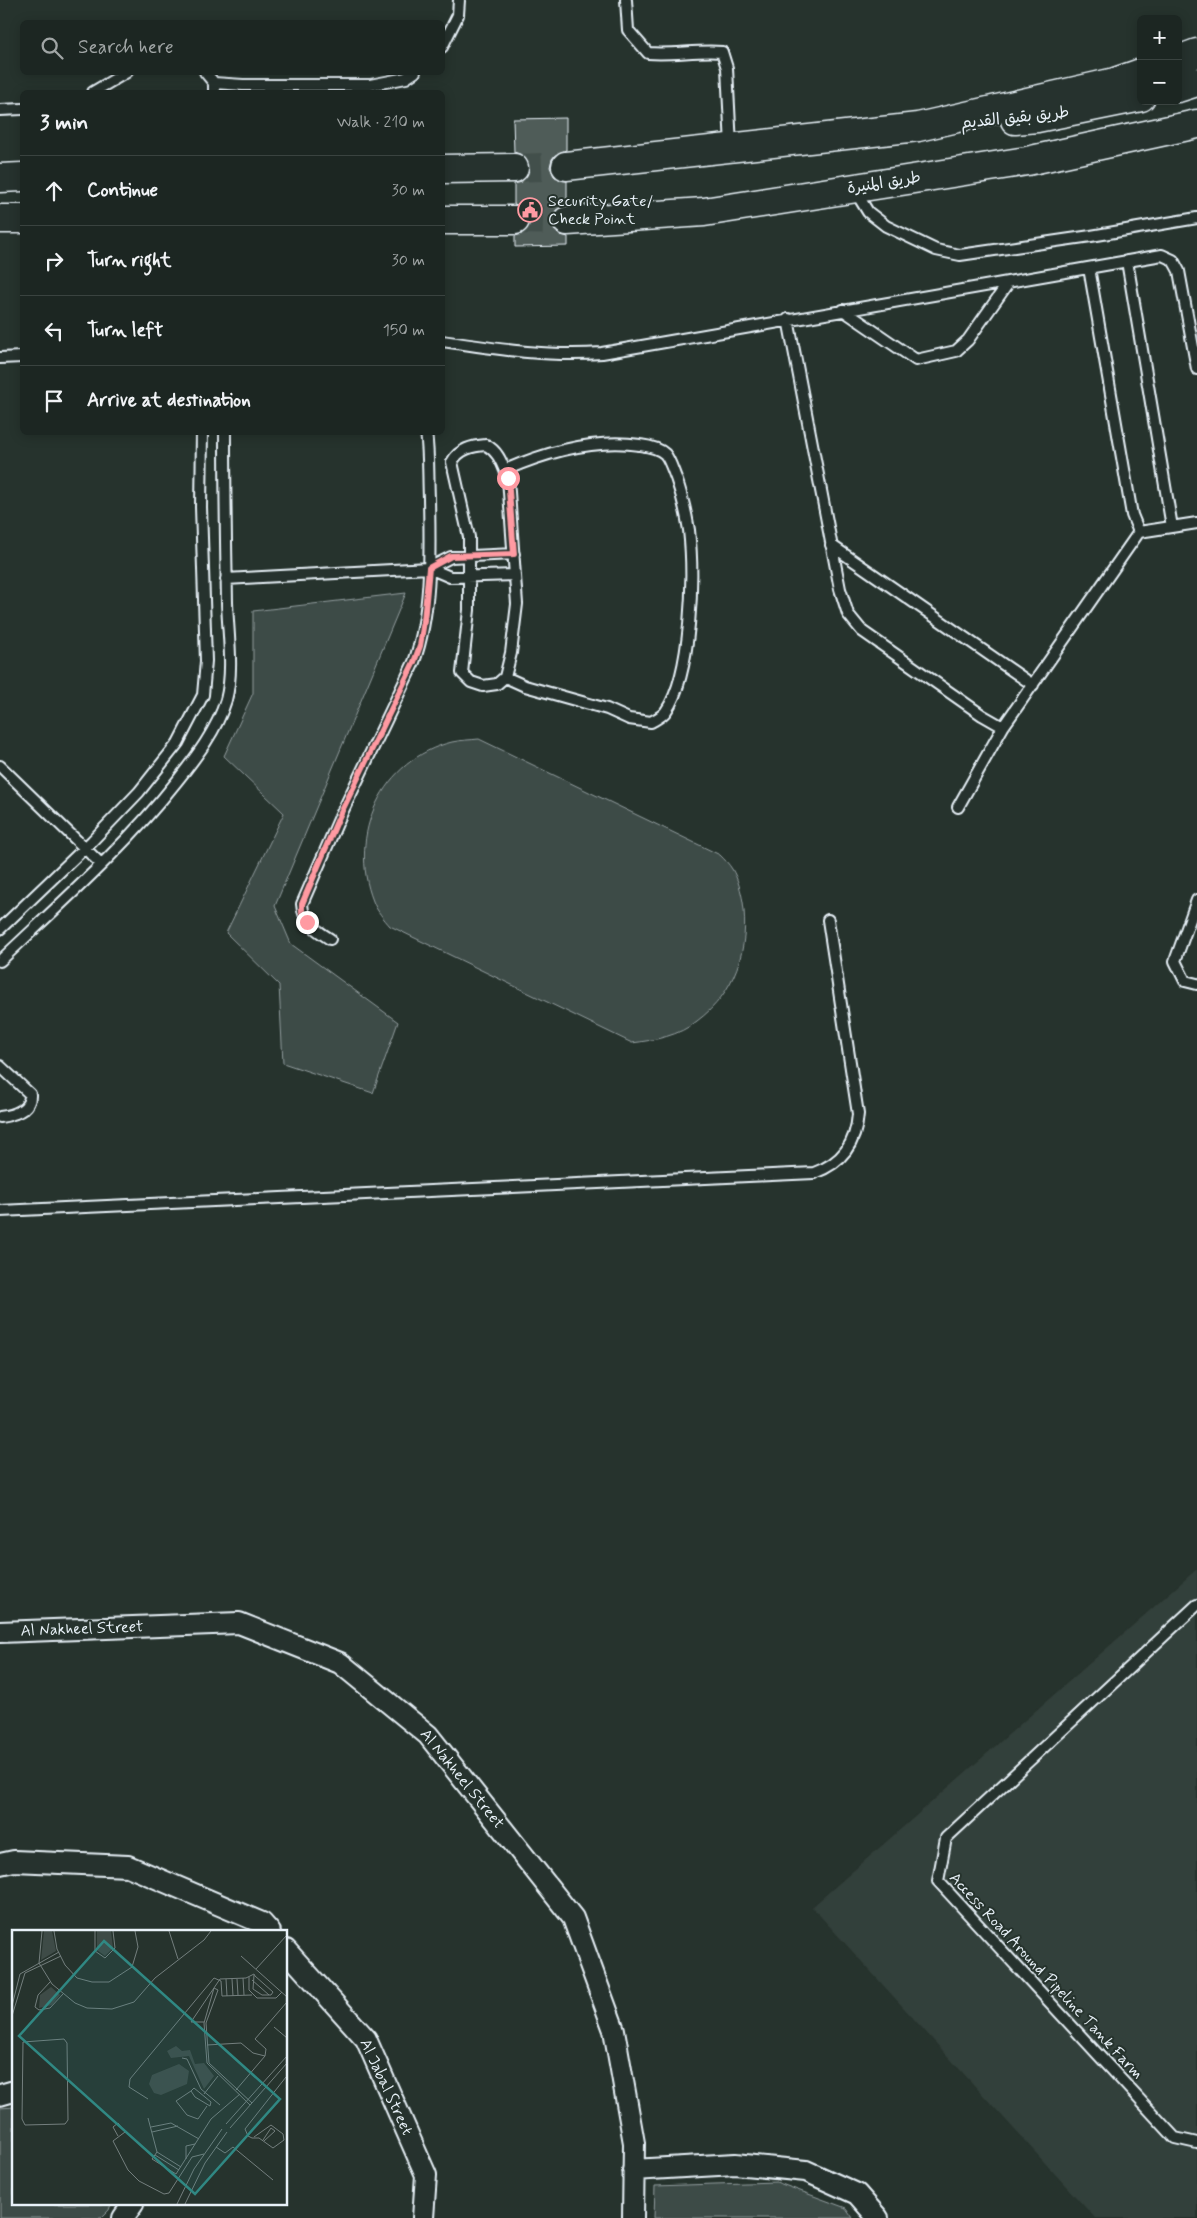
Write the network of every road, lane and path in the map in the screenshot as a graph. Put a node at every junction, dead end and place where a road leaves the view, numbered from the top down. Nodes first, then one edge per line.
1 (459, 0) edge
2 (626, 0) edge
3 (445, 41) edge
4 (1197, 53) edge
5 (1182, 59) edge
6 (1137, 74) edge
7 (122, 75) edge
8 (207, 75) edge
9 (410, 75) edge
10 (1197, 82) edge
11 (1182, 87) edge
12 (214, 88) edge
13 (96, 90) edge
14 (1137, 98) edge
15 (20, 109) edge
16 (0, 110) edge
17 (1197, 124) edge
18 (918, 127) junction
19 (731, 149) junction
20 (566, 166) tunnel mouth
21 (514, 168) tunnel mouth
22 (445, 169) edge
23 (20, 177) edge
24 (0, 178) edge
25 (856, 188) junction
26 (1197, 218) edge
27 (0, 219) edge
28 (20, 219) edge
29 (445, 220) edge
30 (515, 220) tunnel mouth
31 (567, 221) tunnel mouth
32 (1127, 261) junction
33 (1088, 268) junction
34 (1009, 282) junction
35 (843, 310) junction
36 (788, 319) junction
37 (445, 341) edge
38 (20, 357) edge
39 (0, 358) edge
40 (1197, 369) edge
41 (202, 435) edge
42 (225, 435) edge
43 (426, 435) edge
44 (505, 470) junction
45 (1197, 523) edge
46 (1172, 527) junction
47 (1139, 532) junction
48 (831, 545) junction
49 (514, 554) junction
50 (469, 556) junction
51 (429, 568) junction
52 (515, 575) junction
53 (469, 577) junction
54 (226, 579) junction
55 (505, 677) junction
56 (1033, 685) junction
57 (1003, 727) junction
58 (0, 766) edge
59 (958, 807) dead end
60 (84, 848) junction
61 (101, 864) junction
62 (1197, 900) edge
63 (828, 920) dead end
64 (0, 929) edge
65 (330, 939) dead end
66 (0, 961) edge
67 (1197, 984) edge
68 (0, 1066) edge
69 (0, 1117) edge
70 (0, 1211) edge
71 (1197, 1605) edge
72 (0, 1632) edge
73 (0, 1864) edge
74 (268, 1930) edge
75 (288, 1952) edge
76 (1197, 2143) edge
77 (633, 2170) junction
78 (132, 2206) edge
79 (123, 2218) edge
80 (423, 2218) edge
81 (633, 2218) edge
82 (878, 2218) edge

1 - 3 lane
2 - 19 lane
4 - 5 main road
6 - 18 main road
7 - 13 lane
8 - 12 lane
9 - 12 lane
10 - 11 main road
14 - 18 main road, طريق بقيق القديم
15 - 16 lane
17 - 25 main road, طريق المنيرة
18 - 19 main road
19 - 20 main road
21 - 22 main road
23 - 24 main road
25 - 26 lane
25 - 31 main road, طريق المنيرة
27 - 28 main road
29 - 30 main road
32 - 33 lane
32 - 40 lane
32 - 46 lane
33 - 34 lane
33 - 47 lane
34 - 35 lane
34 - 35 lane
35 - 36 lane
36 - 37 lane
36 - 48 lane
38 - 39 lane
41 - 60 lane
42 - 54 lane
43 - 51 lane
44 - 49 lane
44 - 50 lane
44 - 55 lane
45 - 46 lane
46 - 47 lane
47 - 56 lane
48 - 56 lane
48 - 57 lane
49 - 50 lane
49 - 52 lane
50 - 51 lane
50 - 53 lane
51 - 53 lane
51 - 54 lane
51 - 65 lane
52 - 53 lane
52 - 55 lane
53 - 55 lane
54 - 61 lane
56 - 57 lane
57 - 59 lane
58 - 60 lane
60 - 61 lane
60 - 64 lane
61 - 66 lane
62 - 67 lane
63 - 70 lane
68 - 69 lane
71 - 76 lane, Access Road Around Pipeline Tank Farm
72 - 77 street, Al Nakheel Street
73 - 74 street
75 - 80 street, Al Jabal Street
77 - 81 street, Al Nakheel Street
77 - 82 street
78 - 79 street

